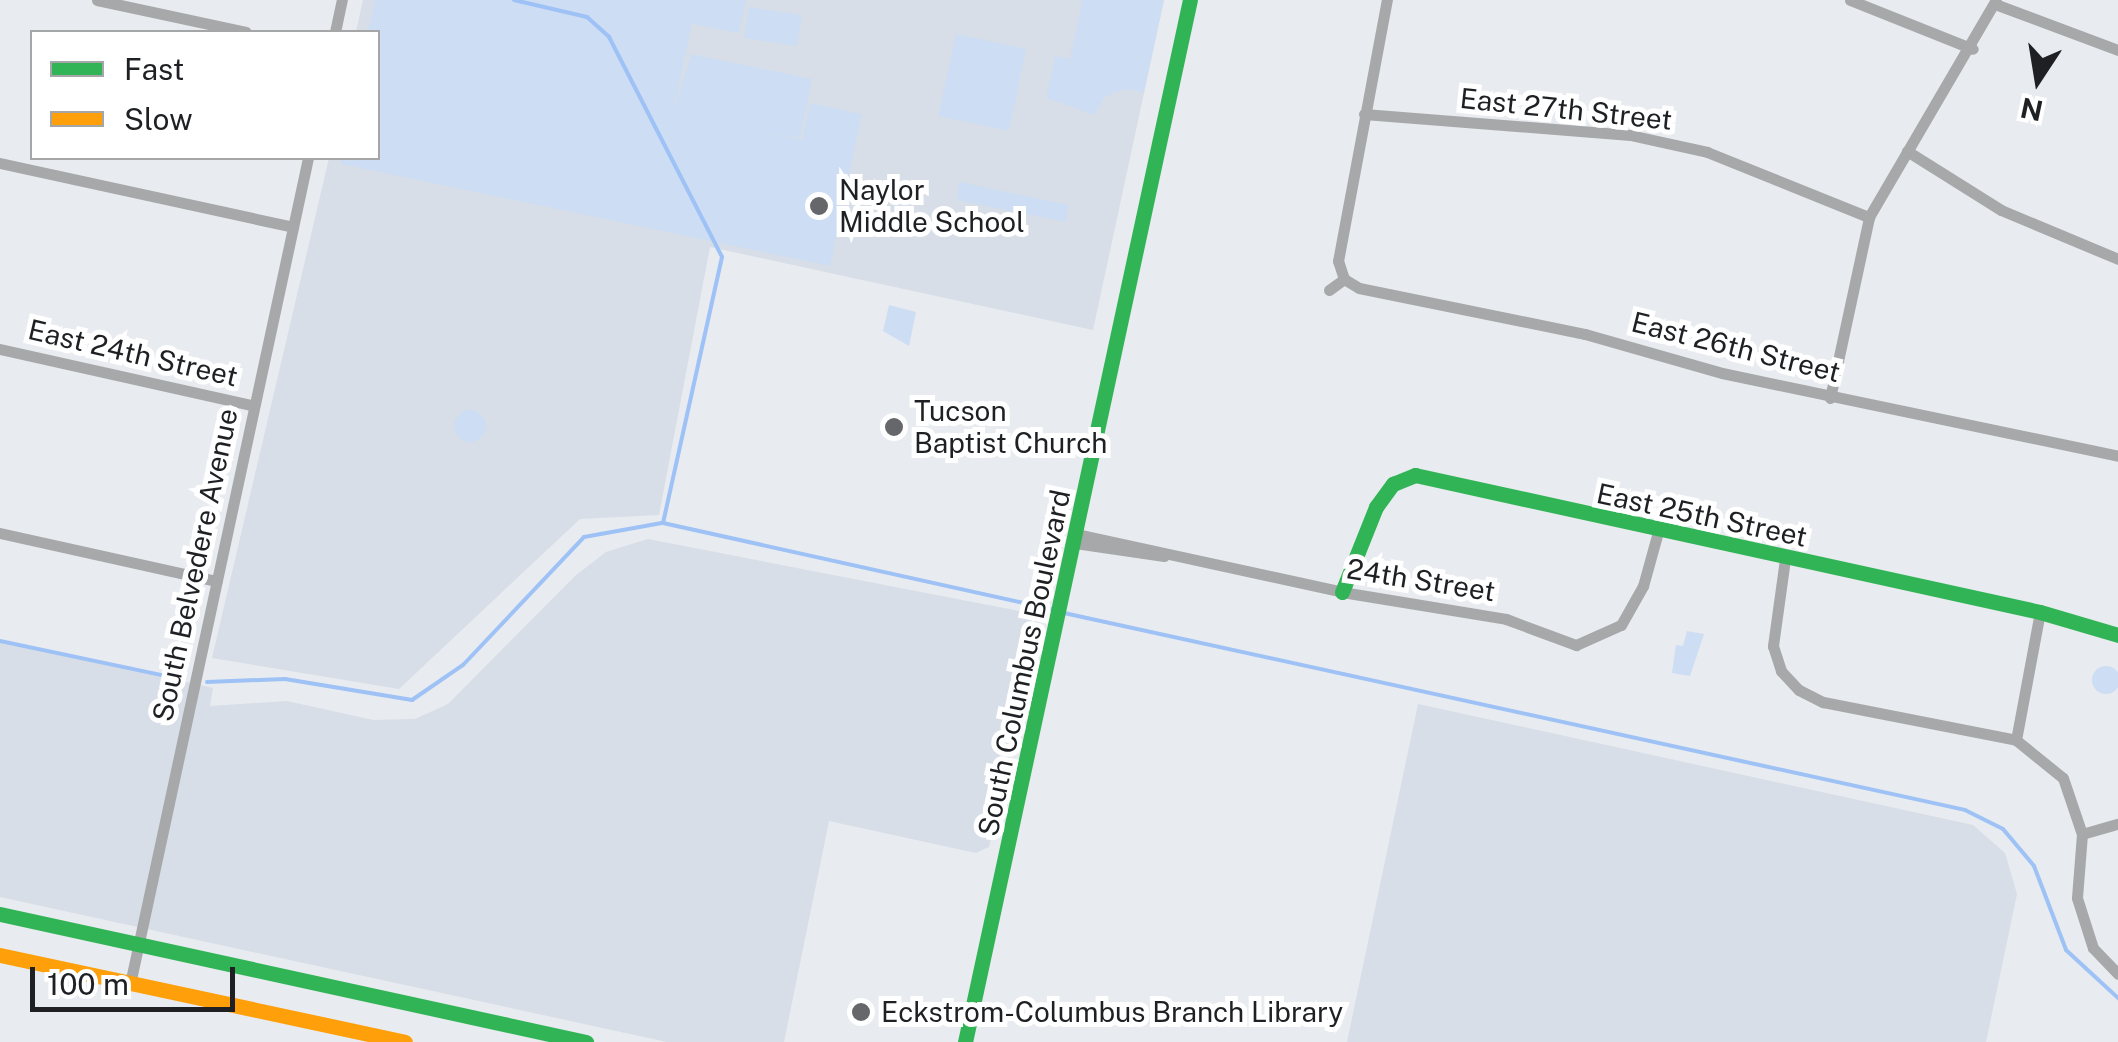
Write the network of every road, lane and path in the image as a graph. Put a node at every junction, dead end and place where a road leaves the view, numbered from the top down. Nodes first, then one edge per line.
1 (96, 0) edge
2 (342, 0) edge
3 (1190, 0) edge
4 (1387, 0) edge
5 (1850, 0) edge
6 (1996, 2) edge
7 (237, 30) edge
8 (335, 30) edge
9 (1973, 48) junction
10 (2118, 50) edge
11 (1364, 114) junction
12 (1907, 151) junction
13 (308, 160) edge
14 (0, 162) edge
15 (1869, 217) junction
16 (293, 227) junction
17 (2118, 259) edge
18 (1344, 278) junction
19 (1328, 290) dead end
20 (0, 350) edge
21 (1830, 398) junction
22 (254, 406) junction
23 (2118, 456) edge
24 (1658, 532) junction
25 (0, 533) edge
26 (1076, 538) junction
27 (1785, 558) junction
28 (217, 580) junction
29 (1342, 592) junction
30 (2040, 612) junction
31 (2118, 635) edge
32 (2016, 740) junction
33 (2118, 824) edge
34 (2082, 834) junction
35 (0, 914) edge
36 (138, 944) junction
37 (0, 955) edge
38 (2118, 974) edge
39 (130, 984) junction
40 (405, 1042) edge
41 (586, 1042) edge
42 (965, 1042) edge

1 - 7 street
2 - 8 street
3 - 26 street, South Columbus Boulevard
4 - 11 street
5 - 9 street
6 - 9 street
6 - 10 street
9 - 12 street
11 - 15 street, East 27th Street
11 - 18 street
12 - 15 street
12 - 17 street
13 - 16 street, South Belvedere Avenue
14 - 16 street
15 - 21 street
16 - 22 street, South Belvedere Avenue
18 - 19 street
18 - 21 street, East 26th Street
20 - 22 street, East 24th Street
21 - 23 street, East 26th Street
22 - 28 street, South Belvedere Avenue
24 - 27 street, East 25th Street
24 - 29 street, 24th Street
24 - 29 street, East 25th Street
25 - 28 street
26 - 29 street, 24th Street
26 - 42 street, South Columbus Boulevard
27 - 30 street, East 25th Street
27 - 32 street
28 - 36 street, South Belvedere Avenue
30 - 31 street, East 25th Street
30 - 32 street
32 - 34 street
33 - 34 street
34 - 38 street
35 - 36 street
36 - 39 street, South Belvedere Avenue
36 - 41 street
37 - 39 street
39 - 40 street

